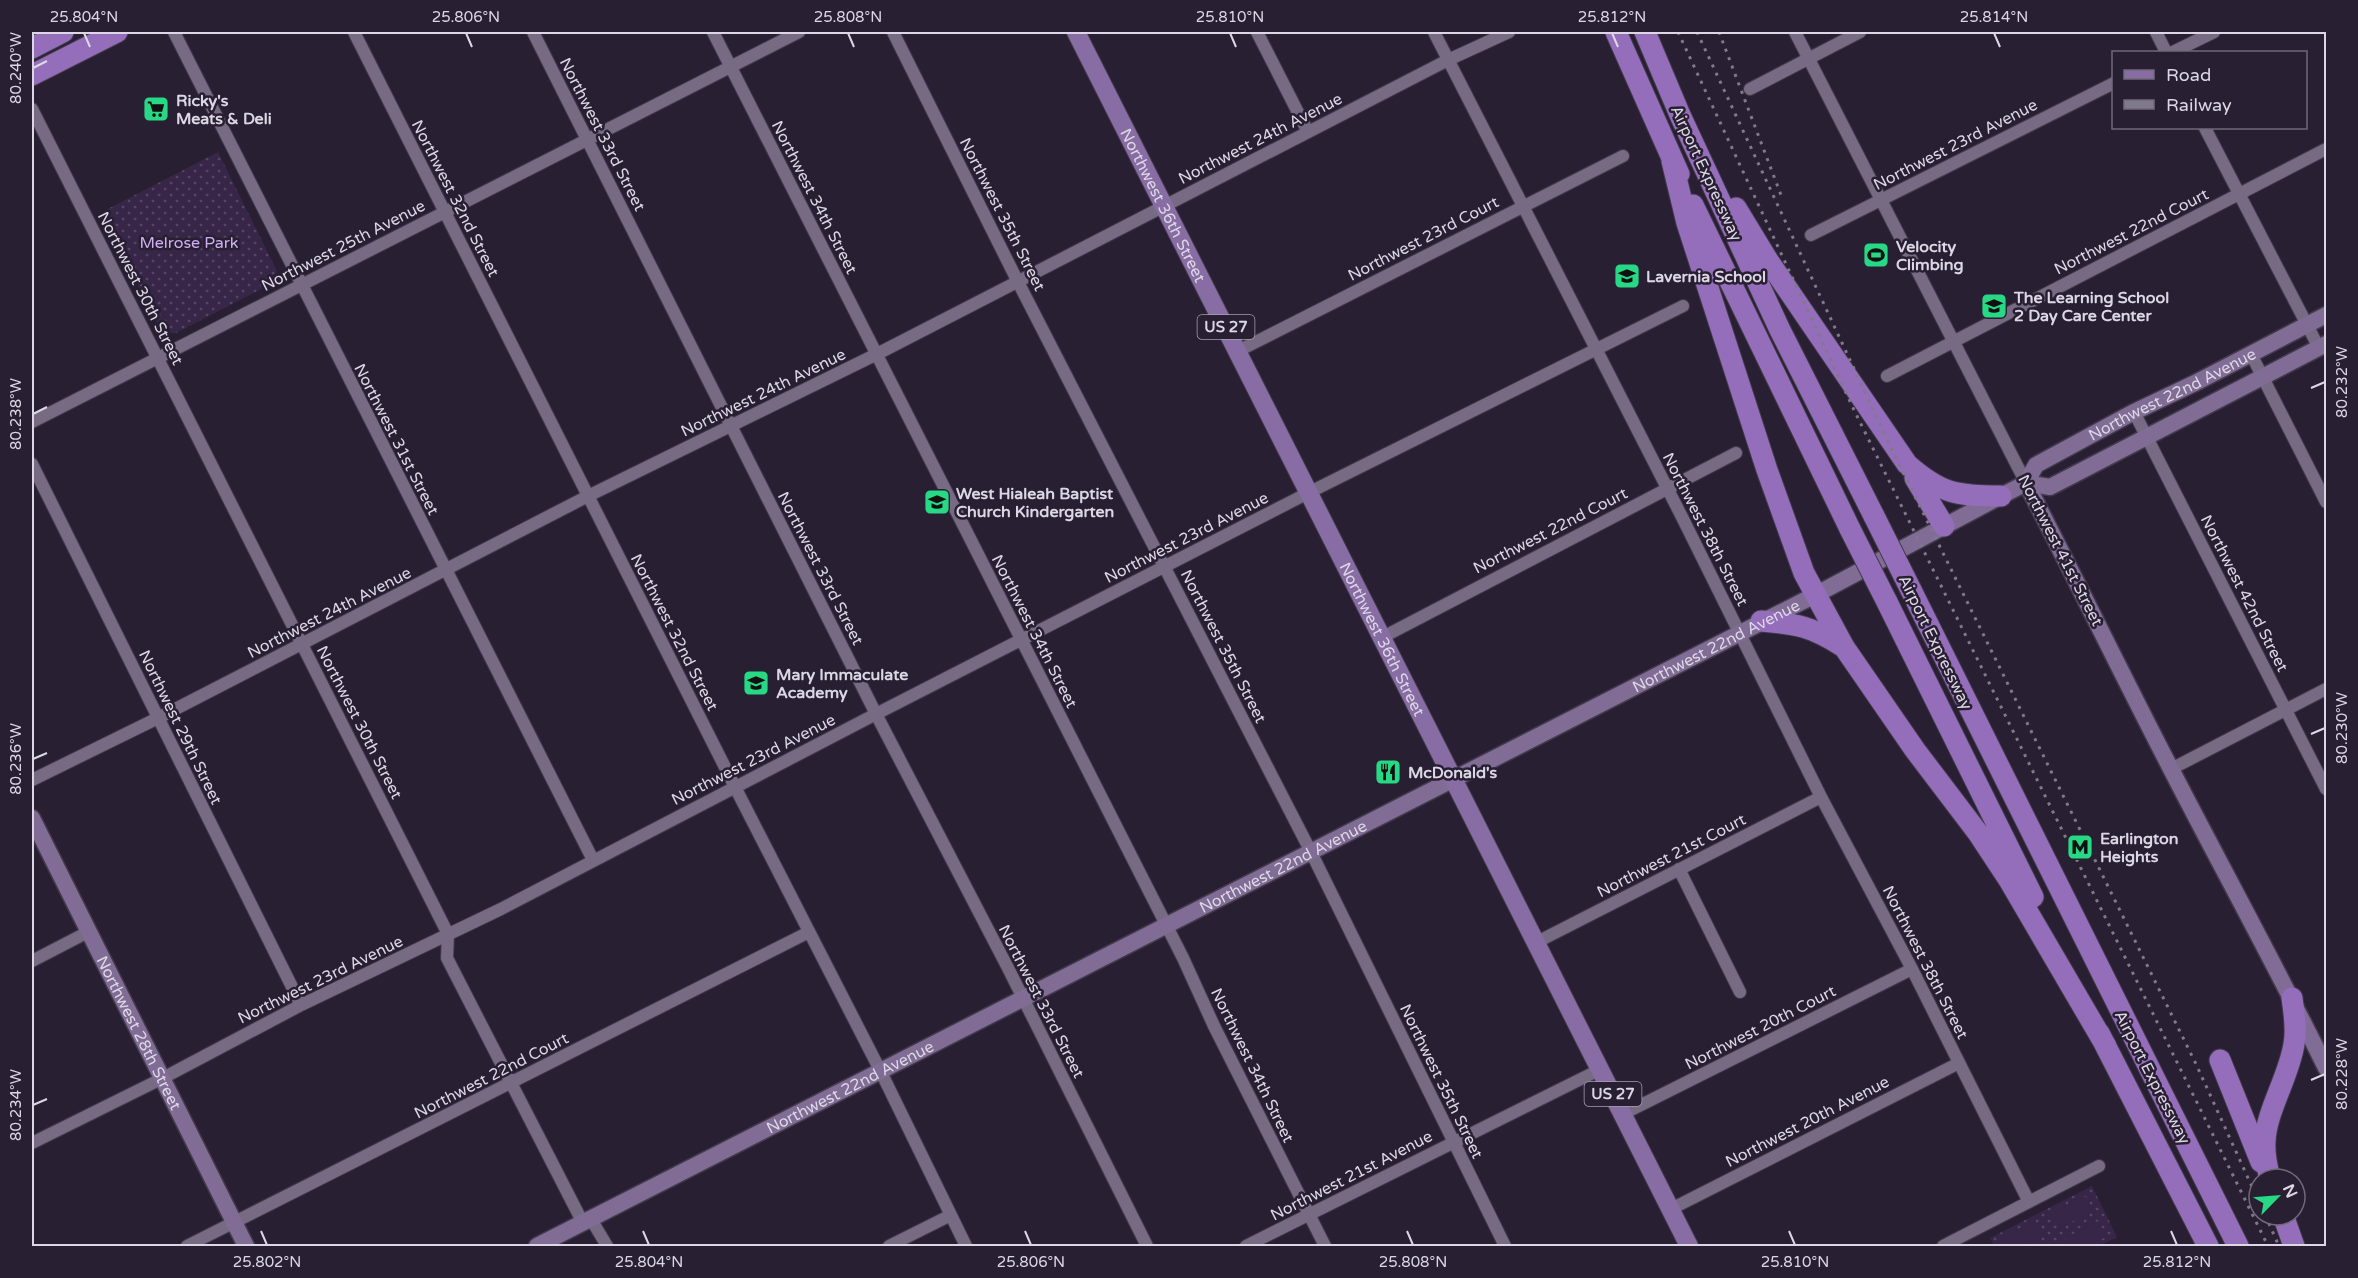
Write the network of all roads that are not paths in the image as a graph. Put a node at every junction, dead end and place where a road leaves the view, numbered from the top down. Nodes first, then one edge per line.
1 (63, 32) edge
2 (117, 32) edge
3 (174, 32) edge
4 (354, 32) edge
5 (533, 32) edge
6 (713, 32) edge
7 (799, 32) edge
8 (893, 32) edge
9 (1076, 32) edge
10 (1257, 32) edge
11 (1434, 32) edge
12 (1509, 32) edge
13 (1616, 32) edge
14 (1645, 32) edge
15 (1795, 32) edge
16 (1860, 32) edge
17 (2156, 32) edge
18 (2214, 32) edge
19 (32, 48) edge
20 (2166, 51) edge
21 (2175, 51) edge
22 (1809, 58) junction
23 (1448, 60) junction
24 (730, 66) junction
25 (32, 75) edge
26 (2112, 84) edge
27 (1750, 88) dead end
28 (32, 109) edge
29 (1680, 115) junction
30 (2206, 129) edge
31 (1308, 132) junction
32 (587, 140) junction
33 (2326, 149) edge
34 (1623, 156) dead end
35 (1672, 161) junction
36 (2240, 193) junction
37 (1882, 200) junction
38 (1523, 205) junction
39 (1164, 206) junction
40 (445, 212) junction
41 (1811, 235) dead end
42 (1018, 282) junction
43 (301, 284) junction
44 (1683, 306) dead end
45 (2326, 315) edge
46 (2307, 325) junction
47 (1954, 340) junction
48 (2323, 346) edge
49 (1597, 350) junction
50 (1238, 351) junction
51 (877, 354) junction
52 (2251, 354) junction
53 (158, 357) junction
54 (1887, 376) dead end
55 (2263, 377) junction
56 (2134, 412) junction
57 (32, 422) edge
58 (731, 425) junction
59 (2146, 436) junction
60 (1736, 453) dead end
61 (32, 464) edge
62 (1907, 464) junction
63 (2026, 483) junction
64 (1667, 488) junction
65 (1310, 492) junction
66 (588, 496) junction
67 (2001, 496) junction
68 (2326, 502) edge
69 (1944, 526) junction
70 (1165, 567) junction
71 (446, 571) junction
72 (1817, 594) junction
73 (1761, 621) junction
74 (1740, 632) junction
75 (1381, 638) junction
76 (1021, 640) junction
77 (302, 644) junction
78 (1844, 647) junction
79 (2326, 689) edge
80 (2286, 710) junction
81 (876, 714) junction
82 (158, 718) junction
83 (2171, 769) junction
84 (32, 780) edge
85 (1454, 780) junction
86 (735, 787) junction
87 (2326, 789) edge
88 (1821, 797) junction
89 (32, 818) edge
90 (1311, 852) junction
91 (593, 860) junction
92 (1679, 869) junction
93 (1167, 926) junction
94 (88, 932) junction
95 (809, 932) junction
96 (448, 934) junction
97 (1537, 942) junction
98 (32, 961) edge
99 (1912, 969) junction
100 (1740, 992) dead end
101 (2292, 998) junction
102 (1024, 999) junction
103 (301, 1005) junction
104 (2106, 1046) junction
105 (2322, 1048) edge
106 (2220, 1060) dead end
107 (1959, 1063) junction
108 (2326, 1068) edge
109 (1601, 1069) junction
110 (881, 1072) junction
111 (160, 1079) junction
112 (510, 1083) junction
113 (1623, 1114) junction
114 (1453, 1142) junction
115 (32, 1143) edge
116 (2099, 1166) dead end
117 (2264, 1167) edge
118 (2267, 1167) edge
119 (2029, 1202) junction
120 (1671, 1209) junction
121 (951, 1215) junction
122 (1309, 1215) junction
123 (587, 1221) junction
124 (234, 1223) junction
125 (2287, 1227) edge
126 (187, 1246) edge
127 (246, 1246) edge
128 (537, 1246) edge
129 (607, 1246) edge
130 (889, 1246) edge
131 (966, 1246) edge
132 (1146, 1246) edge
133 (1246, 1246) edge
134 (1325, 1246) edge
135 (1505, 1246) edge
136 (1689, 1246) edge
137 (1942, 1246) edge
138 (2208, 1246) edge
139 (2238, 1246) edge
140 (2294, 1246) edge

1 - 19 highway
2 - 25 highway
3 - 43 street, Northwest 31st Street
4 - 40 street, Northwest 32nd Street
5 - 32 street, Northwest 33rd Street
6 - 24 street, Northwest 34th Street
7 - 24 street, Northwest 25th Avenue
8 - 42 street, Northwest 35th Street
9 - 39 main road, Northwest 36th Street / US 27
10 - 31 street
11 - 23 street, Northwest 38th Street
12 - 23 street, Northwest 24th Avenue
13 - 35 highway, Airport Expressway
14 - 29 highway, Airport Expressway
15 - 22 street, Northwest 41st Street
16 - 22 street
17 - 20 street
18 - 21 street
22 - 27 street
22 - 37 street, Northwest 41st Street
23 - 31 street, Northwest 24th Avenue
23 - 38 street, Northwest 38th Street
24 - 32 street, Northwest 25th Avenue
24 - 51 street, Northwest 34th Street
26 - 37 street, Northwest 23rd Avenue
28 - 53 street, Northwest 30th Street
29 - 62 highway
29 - 139 highway, Airport Expressway, bridge
30 - 36 street
31 - 39 street, Northwest 24th Avenue
32 - 40 street, Northwest 25th Avenue
32 - 58 street, Northwest 33rd Street
33 - 36 street, Northwest 22nd Court
34 - 38 street, Northwest 23rd Court
35 - 72 highway
35 - 104 highway, Airport Expressway, bridge
36 - 46 street
36 - 47 street, Northwest 22nd Court
37 - 41 street, Northwest 23rd Avenue
37 - 47 street, Northwest 41st Street
38 - 49 street, Northwest 38th Street
38 - 50 street, Northwest 23rd Court
39 - 42 street, Northwest 24th Avenue
39 - 50 main road, Northwest 36th Street / US 27
40 - 43 street, Northwest 25th Avenue
40 - 66 street, Northwest 32nd Street
42 - 51 street, Northwest 24th Avenue
42 - 70 street, Northwest 35th Street
43 - 53 street, Northwest 25th Avenue
43 - 71 street, Northwest 31st Street
44 - 49 street, Northwest 23rd Avenue
45 - 46 main road, Northwest 22nd Avenue
46 - 48 street
46 - 52 main road, Northwest 22nd Avenue
47 - 54 street, Northwest 22nd Court
47 - 63 street, Northwest 41st Street
48 - 55 main road, Northwest 22nd Avenue
49 - 64 street, Northwest 38th Street
49 - 65 street, Northwest 23rd Avenue
50 - 65 main road, Northwest 36th Street / US 27
51 - 58 street, Northwest 24th Avenue
51 - 76 street, Northwest 34th Street
52 - 55 street
52 - 56 main road, Northwest 22nd Avenue
53 - 57 street, Northwest 25th Avenue
53 - 77 street, Northwest 30th Street
55 - 59 main road, Northwest 22nd Avenue
55 - 68 street
56 - 59 street, Northwest 42nd Street
56 - 63 main road, Northwest 22nd Avenue
58 - 66 street, Northwest 24th Avenue
58 - 81 street, Northwest 33rd Street
59 - 63 main road, Northwest 22nd Avenue
59 - 80 street, Northwest 42nd Street
60 - 64 street, Northwest 22nd Court
61 - 82 street, Northwest 29th Street
62 - 67 highway
62 - 69 highway
63 - 67 main road, Northwest 22nd Avenue
63 - 83 main road, Northwest 41st Street
64 - 74 street, Northwest 38th Street
64 - 75 street, Northwest 22nd Court
65 - 70 street, Northwest 23rd Avenue
65 - 75 main road, Northwest 36th Street / US 27
66 - 71 street, Northwest 24th Avenue
66 - 86 street, Northwest 32nd Street
67 - 69 main road, Northwest 22nd Avenue
69 - 72 main road, Northwest 22nd Avenue
70 - 76 street, Northwest 23rd Avenue
70 - 90 street, Northwest 35th Street
71 - 77 street, Northwest 24th Avenue
71 - 91 street, Northwest 31st Street
72 - 73 main road, Northwest 22nd Avenue
72 - 78 highway
73 - 74 main road, Northwest 22nd Avenue
73 - 78 highway
74 - 85 main road, Northwest 22nd Avenue
74 - 88 street, Northwest 38th Street
75 - 85 main road, Northwest 36th Street / US 27
76 - 81 street, Northwest 23rd Avenue
76 - 93 street, Northwest 34th Street
77 - 82 street, Northwest 24th Avenue
77 - 96 street, Northwest 30th Street
78 - 104 highway
79 - 80 street
80 - 83 street
80 - 87 street, Northwest 42nd Street
81 - 86 street, Northwest 23rd Avenue
81 - 102 street, Northwest 33rd Street
82 - 84 street, Northwest 24th Avenue
82 - 103 street, Northwest 29th Street
83 - 101 main road, Northwest 41st Street
85 - 90 main road, Northwest 22nd Avenue
85 - 97 main road, Northwest 36th Street / US 27
86 - 91 street, Northwest 23rd Avenue
86 - 95 street, Northwest 32nd Street
88 - 92 street, Northwest 21st Court
88 - 99 street, Northwest 38th Street
89 - 94 main road, Northwest 28th Street
90 - 93 main road, Northwest 22nd Avenue
90 - 114 street, Northwest 35th Street
91 - 96 street, Northwest 23rd Avenue
92 - 97 street, Northwest 21st Court
92 - 100 street
93 - 102 main road, Northwest 22nd Avenue
93 - 122 street, Northwest 34th Street
94 - 98 street
94 - 111 main road, Northwest 28th Street
95 - 110 street, Northwest 32nd Street
95 - 112 street, Northwest 22nd Court
96 - 103 street, Northwest 23rd Avenue
96 - 112 street, Northwest 30th Street
97 - 109 main road, Northwest 36th Street / US 27
99 - 107 street, Northwest 38th Street
99 - 113 street, Northwest 20th Court
101 - 105 main road, Northwest 41st Street
101 - 118 highway
102 - 110 main road, Northwest 22nd Avenue
102 - 132 street, Northwest 33rd Street
103 - 111 street, Northwest 23rd Avenue
104 - 138 highway, Airport Expressway
105 - 108 main road, Northwest 41st Street
106 - 117 highway
107 - 119 street, Northwest 38th Street
107 - 120 street, Northwest 20th Avenue
109 - 113 main road, Northwest 36th Street / US 27
109 - 114 street, Northwest 21st Avenue
110 - 121 street, Northwest 32nd Street
110 - 123 main road, Northwest 22nd Avenue
111 - 115 street, Northwest 23rd Avenue
111 - 124 main road, Northwest 28th Street
112 - 123 street, Northwest 30th Street
112 - 124 street, Northwest 22nd Court
113 - 120 main road, Northwest 36th Street / US 27
114 - 122 street, Northwest 21st Avenue
114 - 135 street, Northwest 35th Street
116 - 119 street
119 - 137 street
120 - 136 main road, Northwest 36th Street / US 27
121 - 130 street
121 - 131 street, Northwest 32nd Street
122 - 133 street, Northwest 21st Avenue
122 - 134 street, Northwest 34th Street
123 - 128 main road, Northwest 22nd Avenue
123 - 129 street, Northwest 30th Street
124 - 126 street, Northwest 22nd Court
124 - 127 main road, Northwest 28th Street
125 - 140 highway

